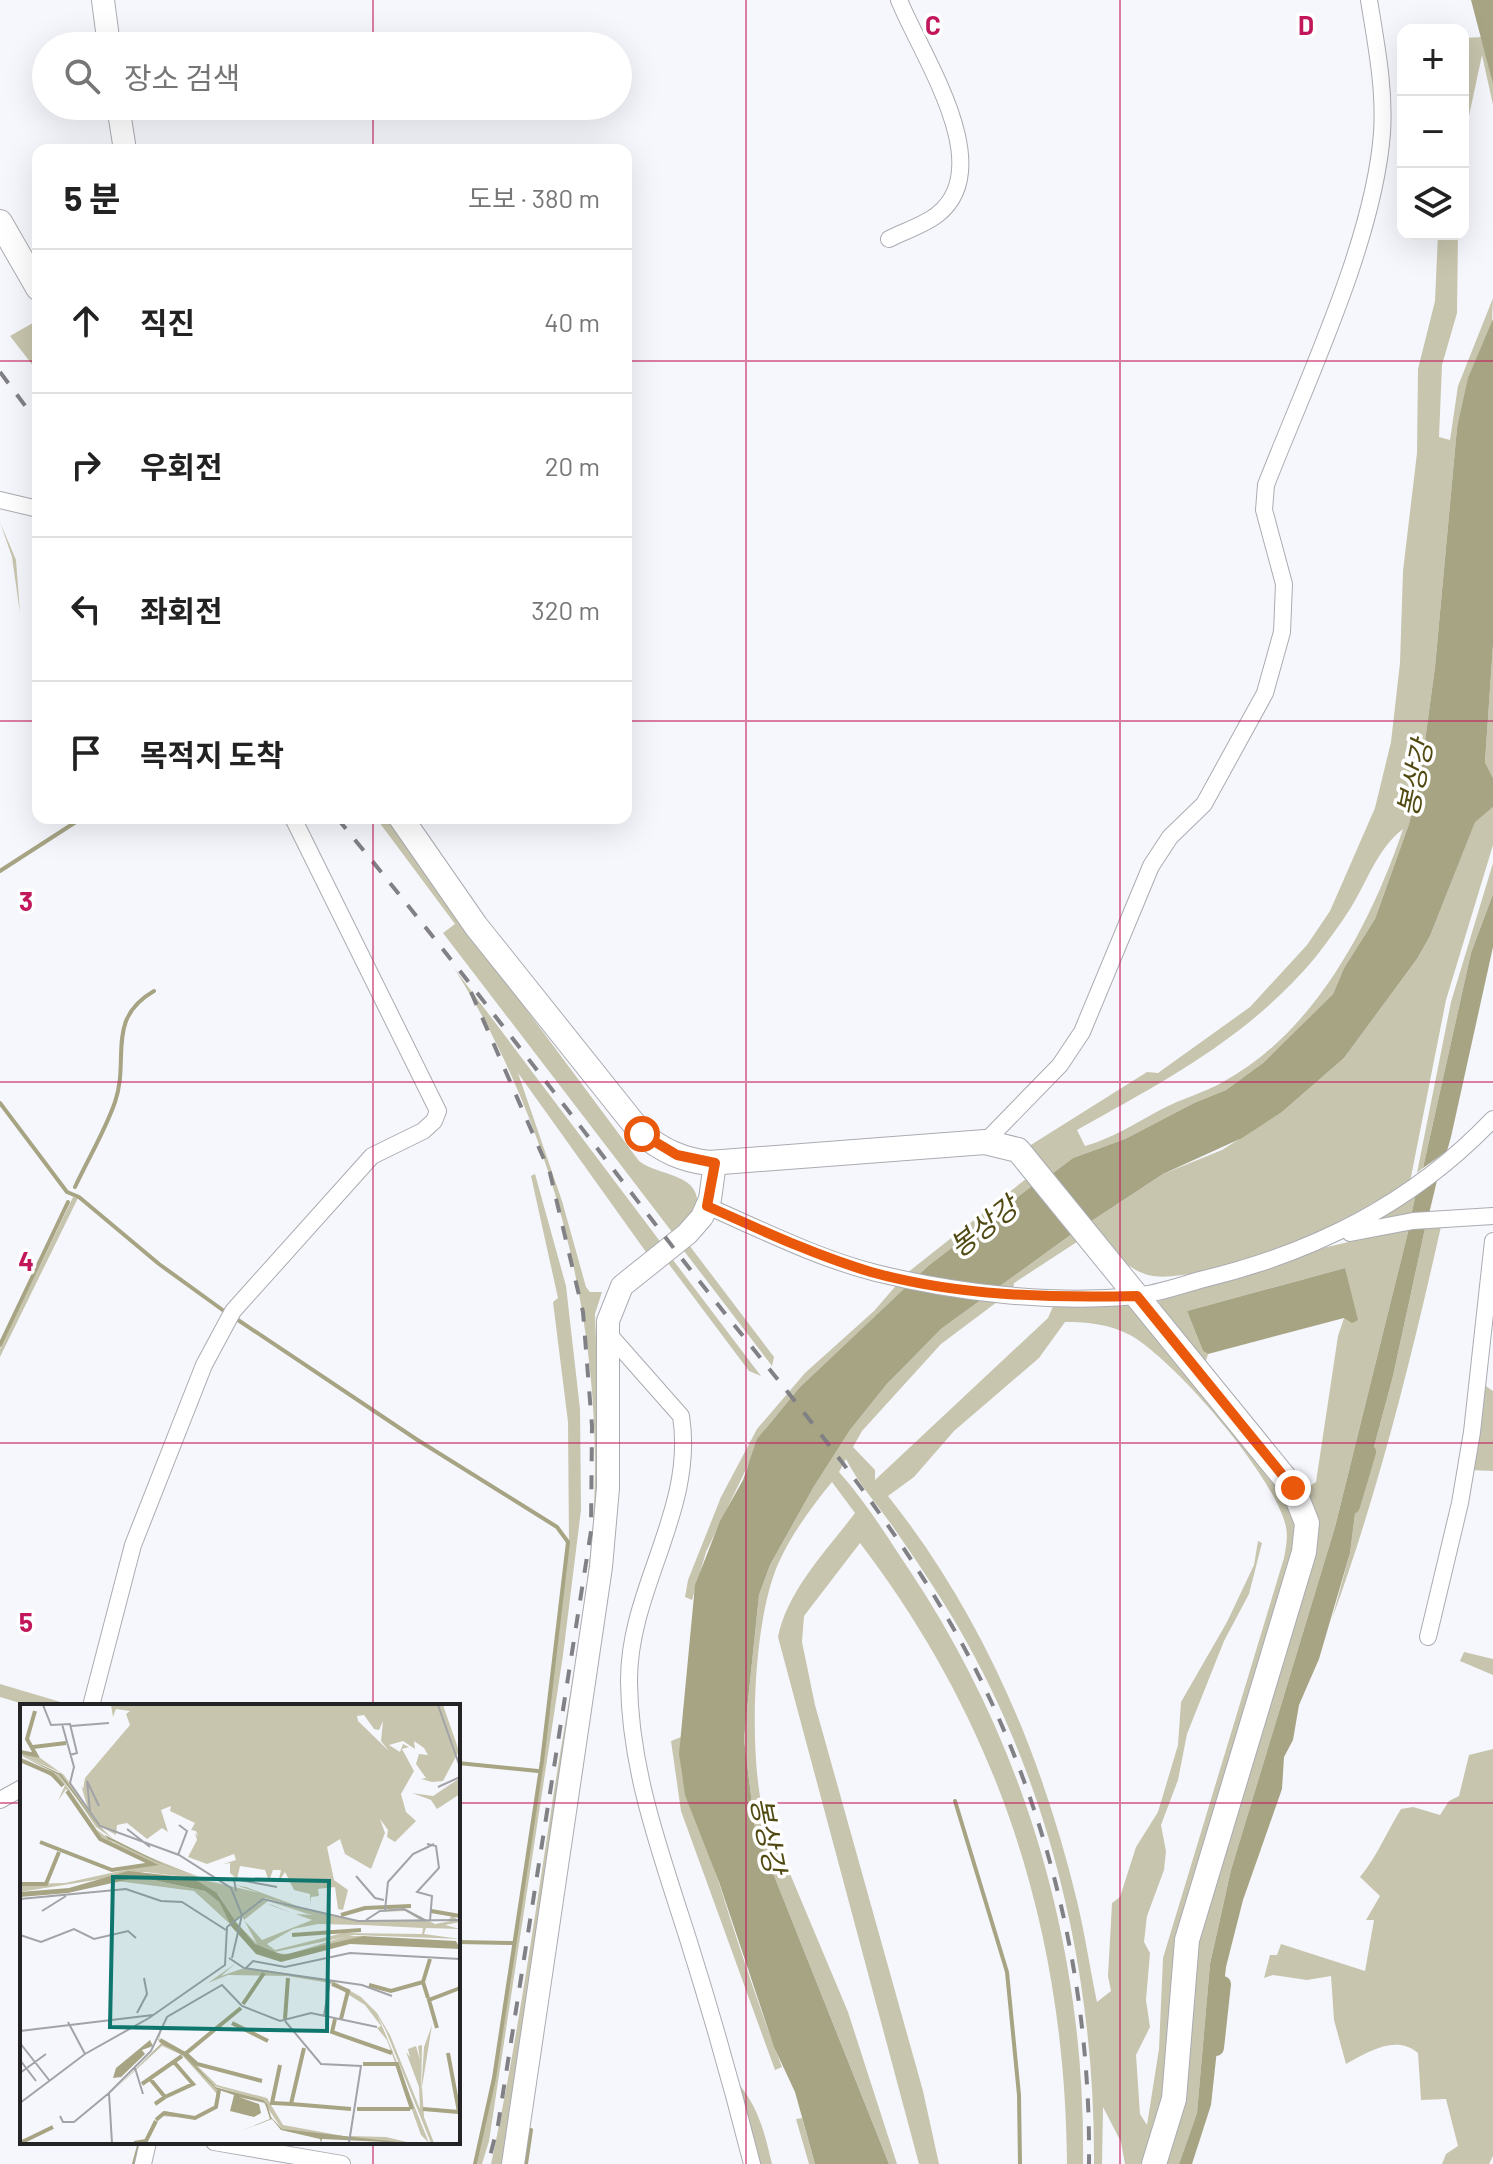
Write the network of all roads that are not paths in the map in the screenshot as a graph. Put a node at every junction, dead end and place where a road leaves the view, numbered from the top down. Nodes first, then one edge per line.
1 (103, 0) edge
2 (899, 0) edge
3 (1369, 0) edge
4 (107, 32) edge
5 (120, 120) edge
6 (124, 144) edge
7 (0, 222) edge
8 (889, 239) dead end
9 (32, 278) edge
10 (0, 500) edge
11 (32, 508) edge
12 (296, 824) edge
13 (405, 824) edge
14 (1493, 1119) edge
15 (985, 1142) junction
16 (715, 1163) junction
17 (707, 1206) junction
18 (1493, 1216) edge
19 (1336, 1236) junction
20 (1493, 1241) edge
21 (1137, 1296) junction
22 (606, 1331) junction
23 (1428, 1637) dead end
24 (92, 1704) edge
25 (20, 1789) edge
26 (0, 1800) edge
27 (148, 2144) edge
28 (226, 2144) edge
29 (143, 2164) edge
30 (342, 2164) edge
31 (513, 2164) edge
32 (752, 2164) edge
33 (1154, 2164) edge

1 - 4 street
2 - 8 street
3 - 15 street
5 - 6 street
7 - 9 main road
10 - 11 street
12 - 24 street
13 - 16 main road
14 - 19 street
15 - 16 main road
15 - 21 main road
16 - 17 street
17 - 21 street
17 - 22 street
18 - 19 street
19 - 21 street
20 - 23 street
21 - 33 main road
22 - 31 street
22 - 32 street
25 - 26 street
27 - 29 street
28 - 30 street

